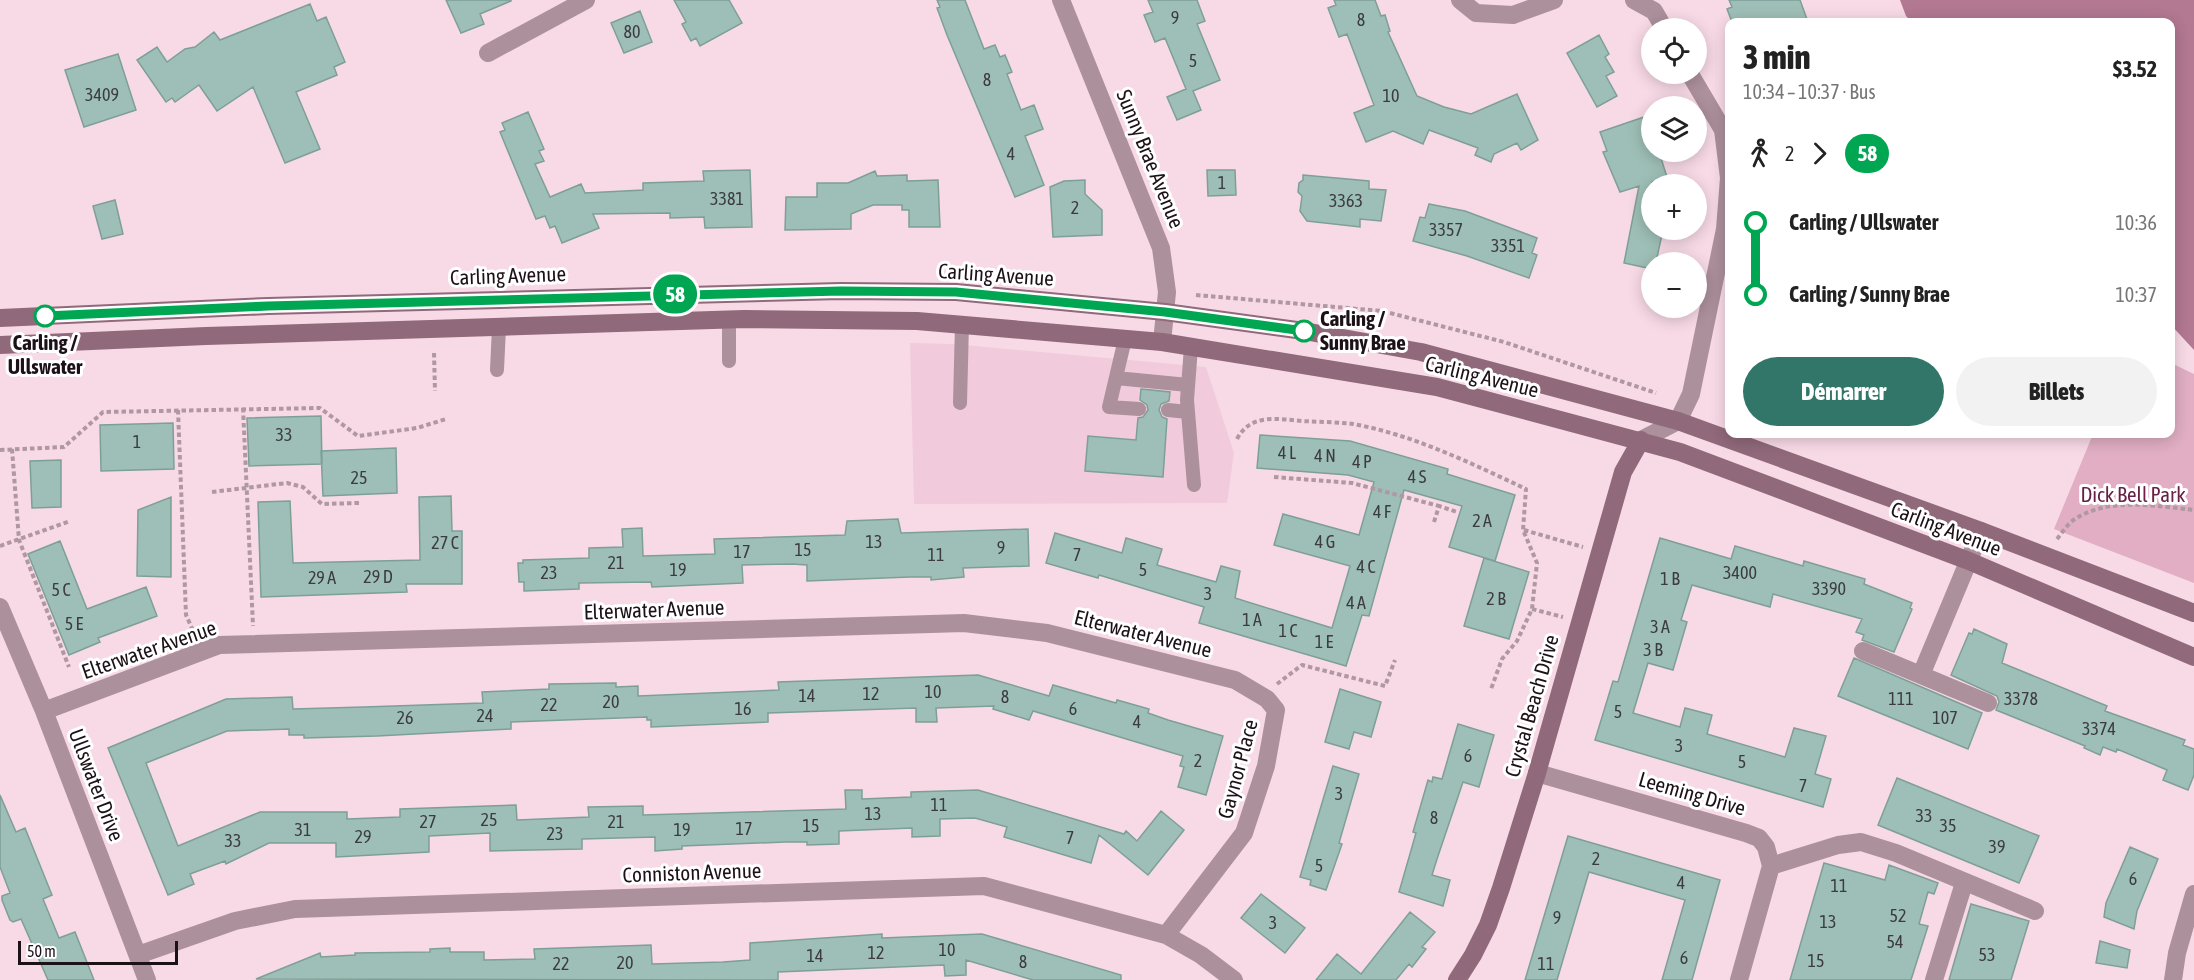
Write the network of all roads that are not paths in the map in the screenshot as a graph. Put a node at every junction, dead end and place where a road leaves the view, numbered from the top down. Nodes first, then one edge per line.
1 (586, 0) edge
2 (1061, 0) edge
3 (1460, 0) edge
4 (1554, 0) edge
5 (1634, 0) edge
6 (1658, 18) edge
7 (488, 53) dead end
8 (1696, 84) edge
9 (1725, 146) edge
10 (1725, 229) edge
11 (1165, 312) junction
12 (0, 318) edge
13 (729, 320) junction
14 (962, 324) junction
15 (499, 327) junction
16 (1125, 339) junction
17 (1162, 342) junction
18 (0, 345) edge
19 (1191, 347) junction
20 (729, 361) dead end
21 (497, 370) dead end
22 (1116, 378) junction
23 (1188, 385) junction
24 (960, 403) dead end
25 (1139, 410) dead end
26 (1168, 410) dead end
27 (1188, 412) junction
28 (1678, 421) junction
29 (1641, 440) junction
30 (1194, 485) dead end
31 (1981, 531) junction
32 (1969, 561) junction
33 (0, 607) edge
34 (2194, 613) edge
35 (1863, 651) dead end
36 (2194, 657) edge
37 (1921, 675) junction
38 (1267, 699) joint
39 (1988, 703) dead end
40 (44, 711) junction
41 (1537, 773) junction
42 (1771, 866) junction
43 (1964, 883) junction
44 (2194, 894) edge
45 (2035, 911) dead end
46 (1166, 935) junction
47 (138, 956) junction
48 (147, 980) edge
49 (1234, 980) edge
50 (1457, 980) edge
51 (1739, 980) edge
52 (1934, 980) edge
53 (2173, 980) edge

1 - 7 street
2 - 11 street, Sunny Brae Avenue
3 - 4 street
5 - 6 street
8 - 9 street
10 - 28 street
11 - 12 main road, Carling Avenue
11 - 17 street, Sunny Brae Avenue
11 - 28 main road, Carling Avenue
13 - 14 main road, Carling Avenue
13 - 15 main road, Carling Avenue
13 - 20 lane
14 - 16 main road, Carling Avenue
14 - 24 lane
15 - 18 main road, Carling Avenue
15 - 21 lane
16 - 17 main road, Carling Avenue
16 - 22 lane
17 - 19 main road, Carling Avenue
19 - 23 lane
19 - 29 main road, Carling Avenue
22 - 23 lane
22 - 25 lane
23 - 27 lane
26 - 27 lane
27 - 30 lane
28 - 29 street
28 - 31 main road, Carling Avenue
29 - 32 main road, Carling Avenue
29 - 41 main road, Crystal Beach Drive
31 - 32 street
31 - 34 main road, Carling Avenue
32 - 36 main road, Carling Avenue
32 - 37 street
33 - 40 street, Ullswater Drive
35 - 37 street
37 - 39 street
38 - 40 street, Elterwater Avenue
38 - 46 street, Gaynor Place
40 - 47 street, Ullswater Drive
41 - 42 street, Leeming Drive
41 - 50 main road, Crystal Beach Drive
42 - 43 street
42 - 51 street
43 - 45 street
43 - 52 street
44 - 53 street
46 - 47 street, Conniston Avenue
46 - 49 street, Conniston Avenue
47 - 48 street, Ullswater Drive

